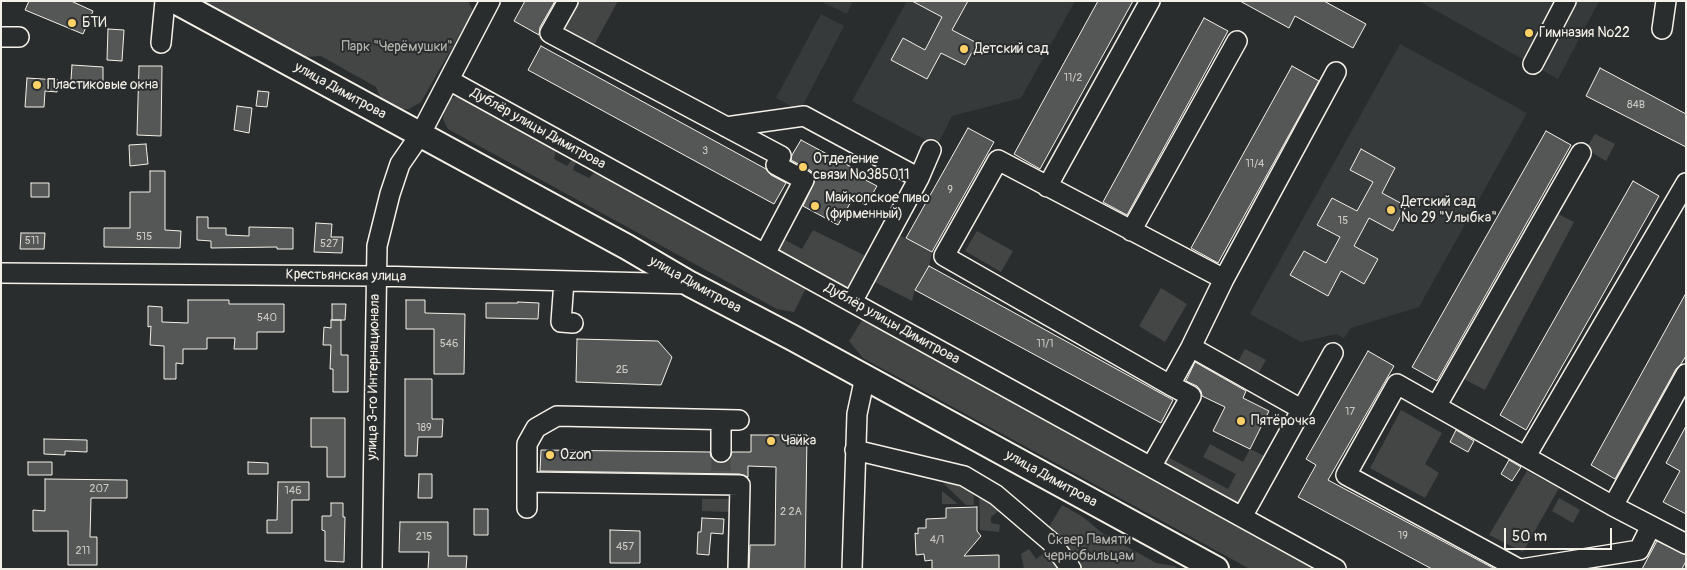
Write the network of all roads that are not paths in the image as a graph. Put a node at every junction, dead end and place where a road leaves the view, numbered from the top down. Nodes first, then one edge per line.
1 (165, 1) edge
2 (175, 1) edge
3 (490, 1) edge
4 (568, 1) edge
5 (1150, 1) edge
6 (1566, 1) edge
7 (1666, 1) edge
8 (1662, 29) dead end
9 (1237, 41) dead end
10 (161, 43) dead end
11 (1533, 64) dead end
12 (1336, 72) dead end
13 (448, 80) junction
14 (726, 128) junction
15 (420, 135) junction
16 (930, 150) dead end
17 (1581, 153) dead end
18 (919, 178) junction
19 (1686, 183) edge
20 (1047, 187) junction
21 (1131, 231) junction
22 (765, 254) junction
23 (1, 273) edge
24 (376, 276) junction
25 (1224, 279) junction
26 (564, 281) junction
27 (690, 284) junction
28 (852, 302) junction
29 (573, 323) dead end
30 (1191, 347) junction
31 (1333, 353) dead end
32 (1686, 374) edge
33 (865, 377) junction
34 (1170, 385) junction
35 (1438, 405) junction
36 (1301, 409) junction
37 (855, 450) junction
38 (721, 452) tunnel mouth
39 (1526, 456) junction
40 (1152, 467) junction
41 (527, 482) junction
42 (1613, 506) junction
43 (527, 508) dead end
44 (1242, 517) junction
45 (1651, 526) junction
46 (1686, 544) edge
47 (372, 569) edge
48 (738, 569) edge
49 (852, 569) edge
50 (1071, 569) edge
51 (1216, 569) edge
52 (1336, 569) edge
53 (1520, 569) edge

1 - 10 street
2 - 15 main road, улица Димитрова
3 - 13 street, улица 3-го Интернационала
4 - 14 street
5 - 20 street
6 - 11 street
7 - 8 street
9 - 21 street
12 - 25 street
13 - 15 street, улица 3-го Интернационала
13 - 22 street, Дублёр улицы Димитрова
14 - 18 street
14 - 22 street
15 - 24 street, улица 3-го Интернационала
15 - 27 main road, улица Димитрова
16 - 18 street
17 - 35 street
18 - 28 street
19 - 39 street
20 - 21 street
20 - 34 street
21 - 25 street
22 - 28 street, Дублёр улицы Димитрова
23 - 24 street, Крестьянская улица
24 - 26 street, Крестьянская улица
24 - 47 street, улица 3-го Интернационала
25 - 30 street
26 - 27 street, Крестьянская улица
26 - 29 street
27 - 33 main road, улица Димитрова
28 - 40 street, Дублёр улицы Димитрова
30 - 34 street
30 - 36 street
31 - 36 street
32 - 42 street
33 - 37 street
33 - 51 main road, улица Димитрова
34 - 40 street
35 - 39 street
35 - 53 street
36 - 44 street
37 - 49 street
37 - 50 street
38 - 41 street
39 - 42 street
40 - 44 street, Дублёр улицы Димитрова
41 - 43 street
41 - 48 street
42 - 45 street
44 - 52 street, Дублёр улицы Димитрова
45 - 46 street
45 - 53 street

